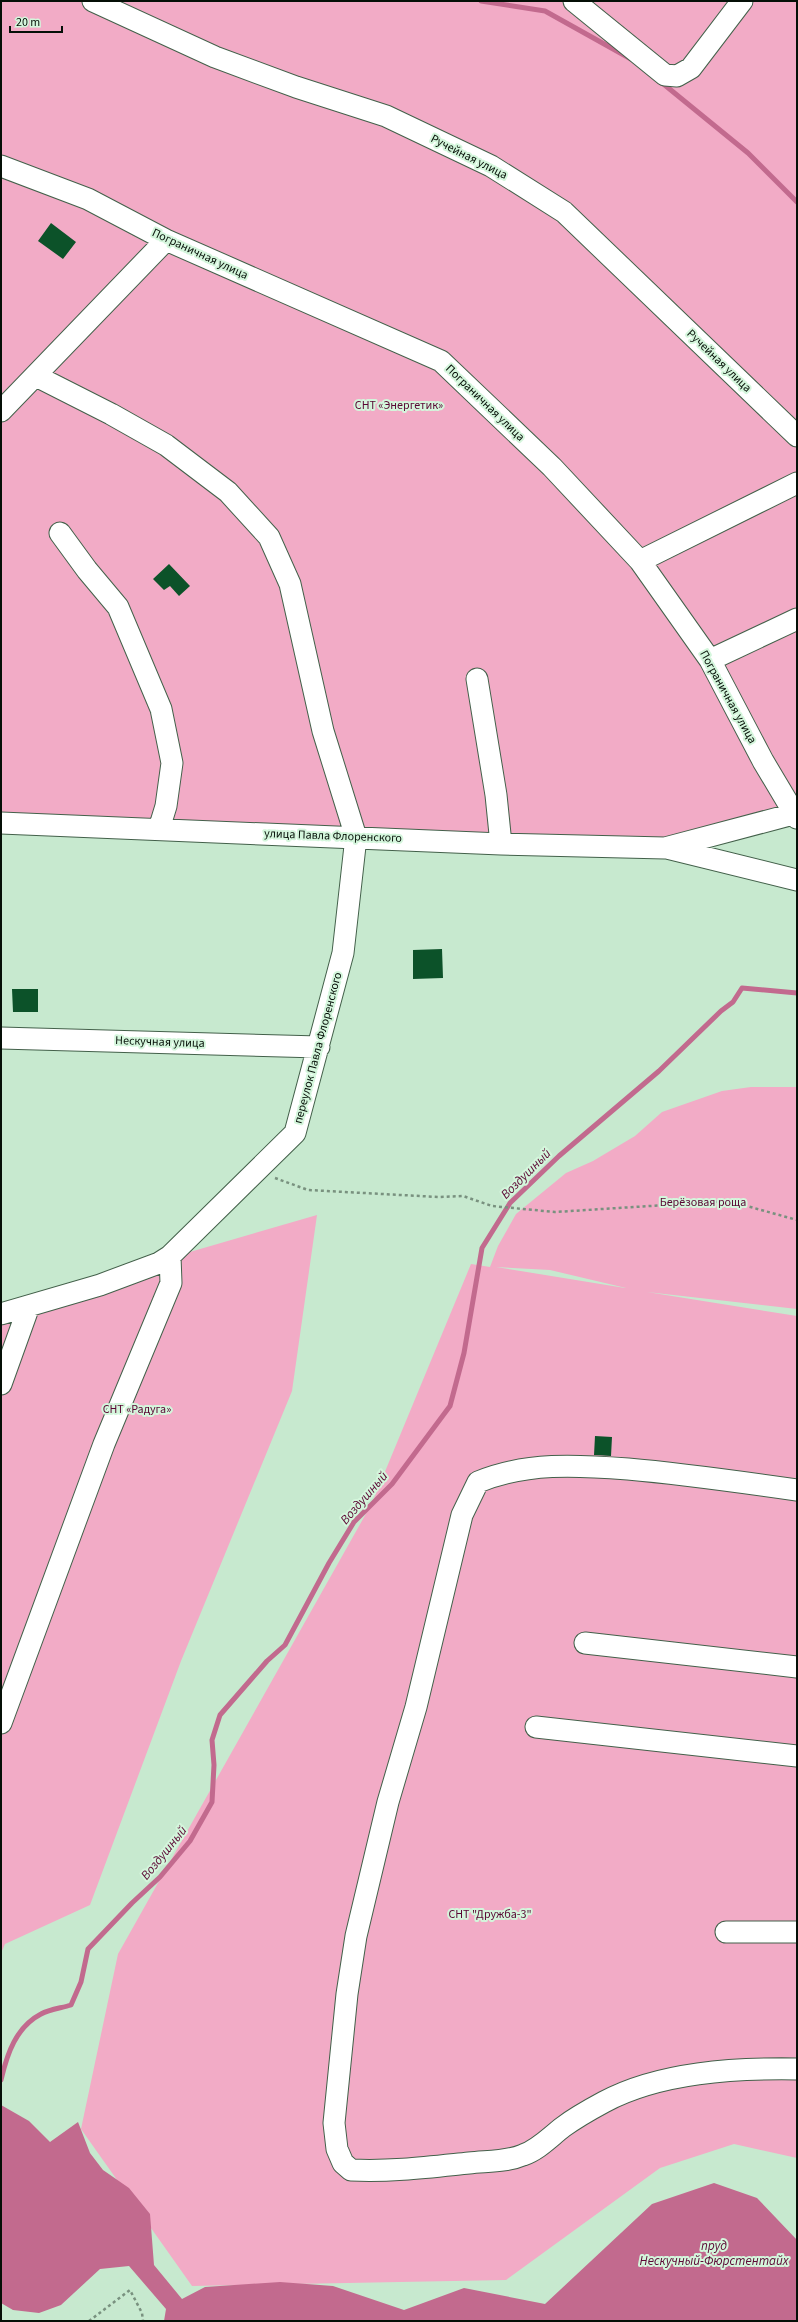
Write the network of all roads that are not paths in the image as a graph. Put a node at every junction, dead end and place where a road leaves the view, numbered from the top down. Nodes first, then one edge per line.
1 (93, 1) edge
2 (574, 1) edge
3 (742, 1) edge
4 (1, 166) edge
5 (166, 240) junction
6 (36, 376) junction
7 (1, 411) edge
8 (797, 436) edge
9 (797, 483) edge
10 (60, 533) dead end
11 (640, 562) junction
12 (797, 619) edge
13 (710, 660) junction
14 (477, 679) dead end
15 (796, 815) edge
16 (1, 823) edge
17 (159, 829) junction
18 (356, 837) junction
19 (501, 844) junction
20 (665, 848) junction
21 (797, 880) edge
22 (1, 1038) edge
23 (319, 1047) junction
24 (170, 1256) junction
25 (29, 1306) junction
26 (1, 1314) edge
27 (1, 1384) edge
28 (797, 1490) edge
29 (585, 1643) dead end
30 (797, 1667) edge
31 (1, 1723) edge
32 (536, 1727) dead end
33 (797, 1756) edge
34 (726, 1932) dead end
35 (797, 1932) edge
36 (797, 2069) edge

1 - 8 street, Ручейная улица
2 - 3 street
4 - 5 street, Пограничная улица
5 - 6 street
5 - 11 street, Пограничная улица
6 - 7 street
6 - 18 street
9 - 11 street
10 - 17 street
11 - 13 street, Пограничная улица
12 - 13 street
13 - 15 street, Пограничная улица
14 - 19 street
15 - 20 street, улица Павла Флоренского
16 - 17 street, улица Павла Флоренского
17 - 18 street, улица Павла Флоренского
18 - 19 street, улица Павла Флоренского
18 - 23 street, переулок Павла Флоренского
19 - 20 street, улица Павла Флоренского
20 - 21 street, улица Павла Флоренского
22 - 23 street, Нескучная улица
23 - 24 street, переулок Павла Флоренского
24 - 25 street, переулок Павла Флоренского
24 - 31 street
25 - 26 street, переулок Павла Флоренского
25 - 27 street
28 - 36 street
29 - 30 street
32 - 33 street
34 - 35 street

